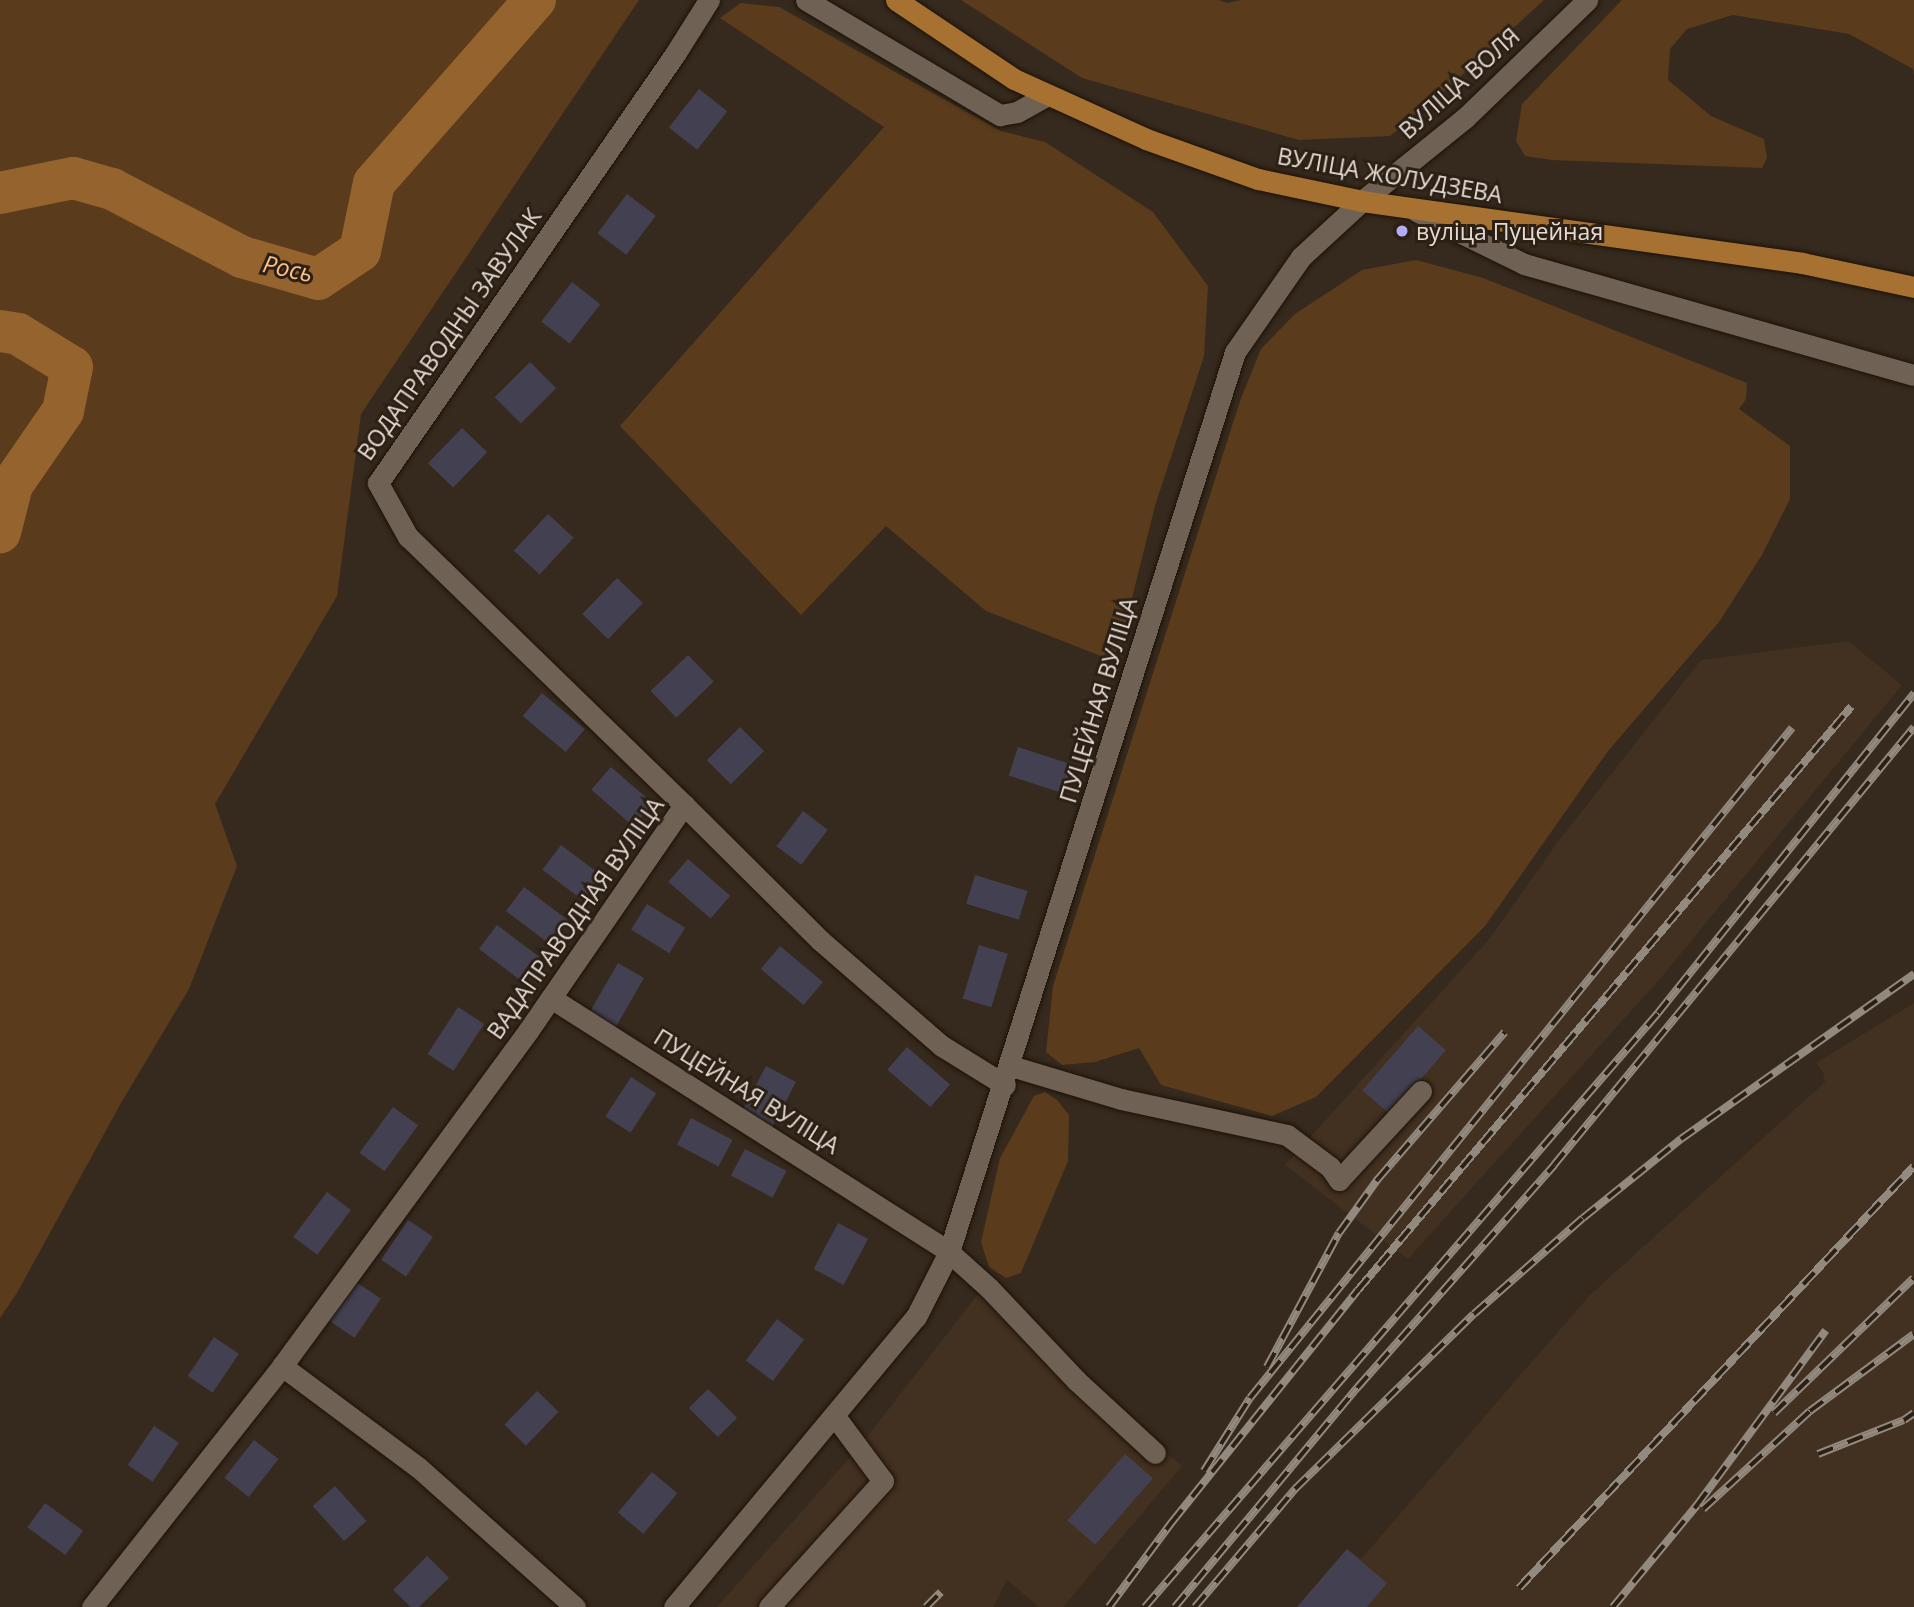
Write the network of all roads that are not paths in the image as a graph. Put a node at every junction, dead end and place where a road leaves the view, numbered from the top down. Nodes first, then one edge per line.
1 (709, 0) edge
2 (806, 0) edge
3 (896, 0) edge
4 (1587, 0) edge
5 (1048, 95) junction
6 (1362, 201) junction
7 (1410, 208) junction
8 (1914, 287) edge
9 (1914, 375) edge
10 (684, 806) junction
11 (551, 998) junction
12 (1008, 1075) junction
13 (1421, 1091) dead end
14 (949, 1252) junction
15 (282, 1366) junction
16 (834, 1415) junction
17 (1155, 1453) dead end
18 (92, 1607) edge
19 (575, 1607) edge
20 (674, 1607) edge
21 (769, 1607) edge

1 - 10 street, ВОДАПРАВОДНЫ ЗАВУЛАК
2 - 5 street
3 - 5 main road, ВУЛІЦА ЖОЛУДЗЕВА
4 - 6 street, ВУЛІЦА ВОЛЯ
5 - 6 main road, ВУЛІЦА ЖОЛУДЗЕВА
6 - 7 main road, ВУЛІЦА ЖОЛУДЗЕВА
6 - 12 street, ПУЦЕЙНАЯ ВУЛІЦА
7 - 8 main road, ВУЛІЦА ЖОЛУДЗЕВА
7 - 9 street
10 - 11 street, ВАДАПРАВОДНАЯ ВУЛІЦА
10 - 12 street, ВАДАПРАВОДНАЯ ВУЛІЦА
11 - 14 street, ПУЦЕЙНАЯ ВУЛІЦА
11 - 15 street, ВАДАПРАВОДНАЯ ВУЛІЦА
12 - 13 street, ВАДАПРАВОДНАЯ ВУЛІЦА
12 - 14 street, ПУЦЕЙНАЯ ВУЛІЦА
14 - 16 street, ПУЦЕЙНАЯ ВУЛІЦА
14 - 17 street
15 - 18 street, ВАДАПРАВОДНАЯ ВУЛІЦА
15 - 19 street
16 - 20 street, ПУЦЕЙНАЯ ВУЛІЦА
16 - 21 street

